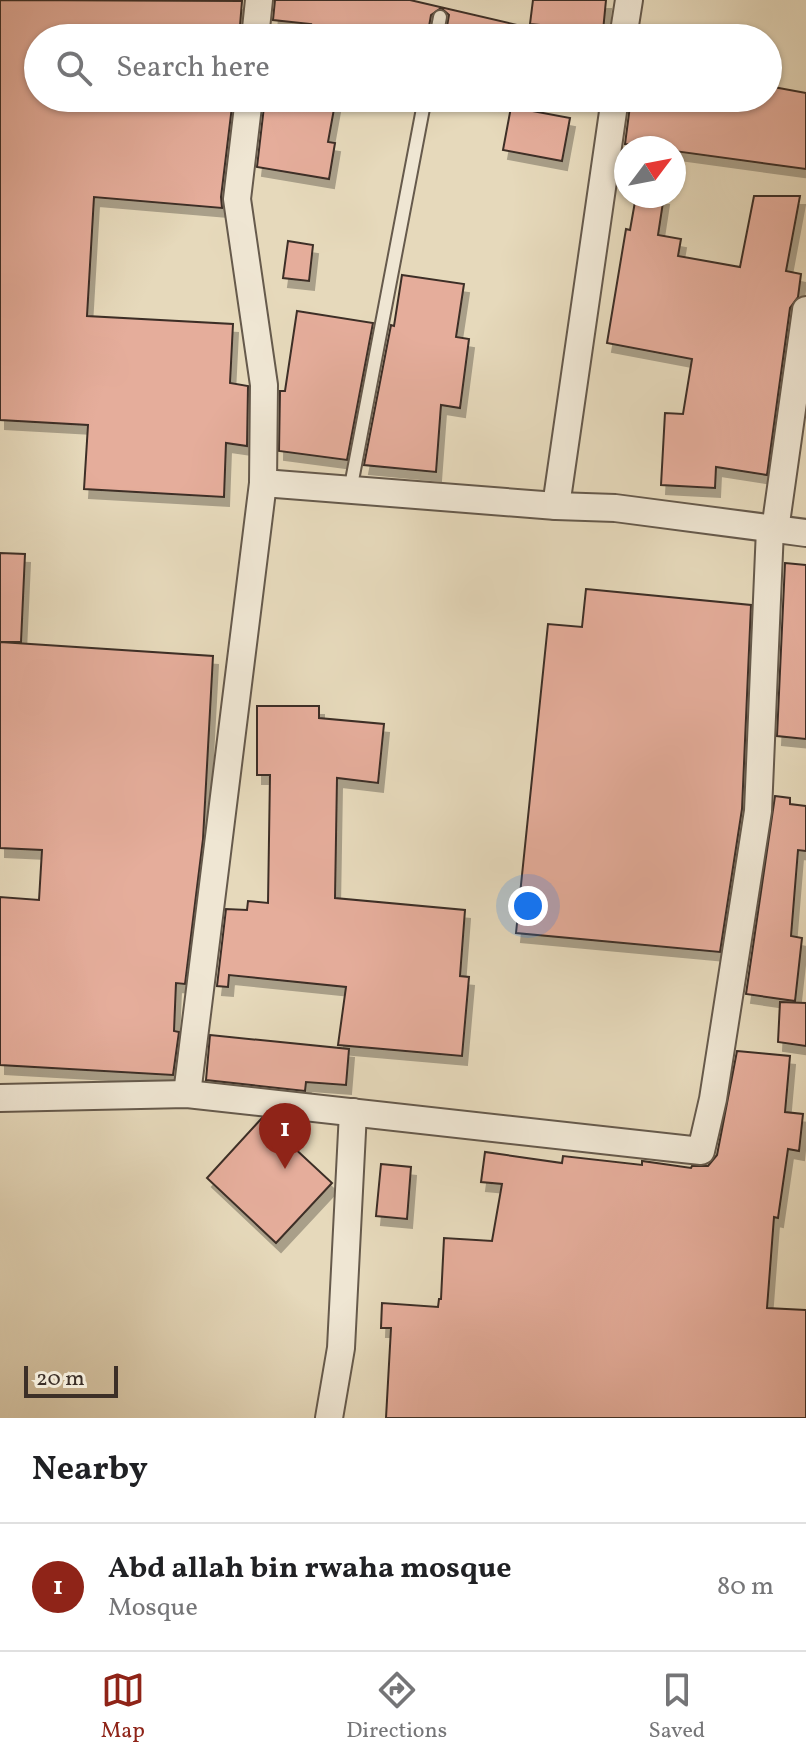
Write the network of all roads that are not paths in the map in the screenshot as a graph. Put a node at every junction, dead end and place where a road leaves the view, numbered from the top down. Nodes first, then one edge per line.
1 (259, 0) edge
2 (629, 0) edge
3 (440, 17) dead end
4 (256, 24) edge
5 (439, 24) edge
6 (625, 24) edge
7 (247, 112) edge
8 (422, 112) edge
9 (613, 112) edge
10 (806, 310) edge
11 (263, 483) junction
12 (350, 491) junction
13 (556, 506) junction
14 (773, 529) junction
15 (806, 533) edge
16 (187, 1094) junction
17 (0, 1098) edge
18 (353, 1112) junction
19 (329, 1418) edge

1 - 4 street
2 - 6 street
3 - 5 lane
7 - 11 street
8 - 12 lane
9 - 13 street
10 - 14 street
11 - 12 street
11 - 16 street
12 - 13 street
13 - 14 street
14 - 15 street
14 - 18 street
16 - 17 street
16 - 18 street
18 - 19 street

